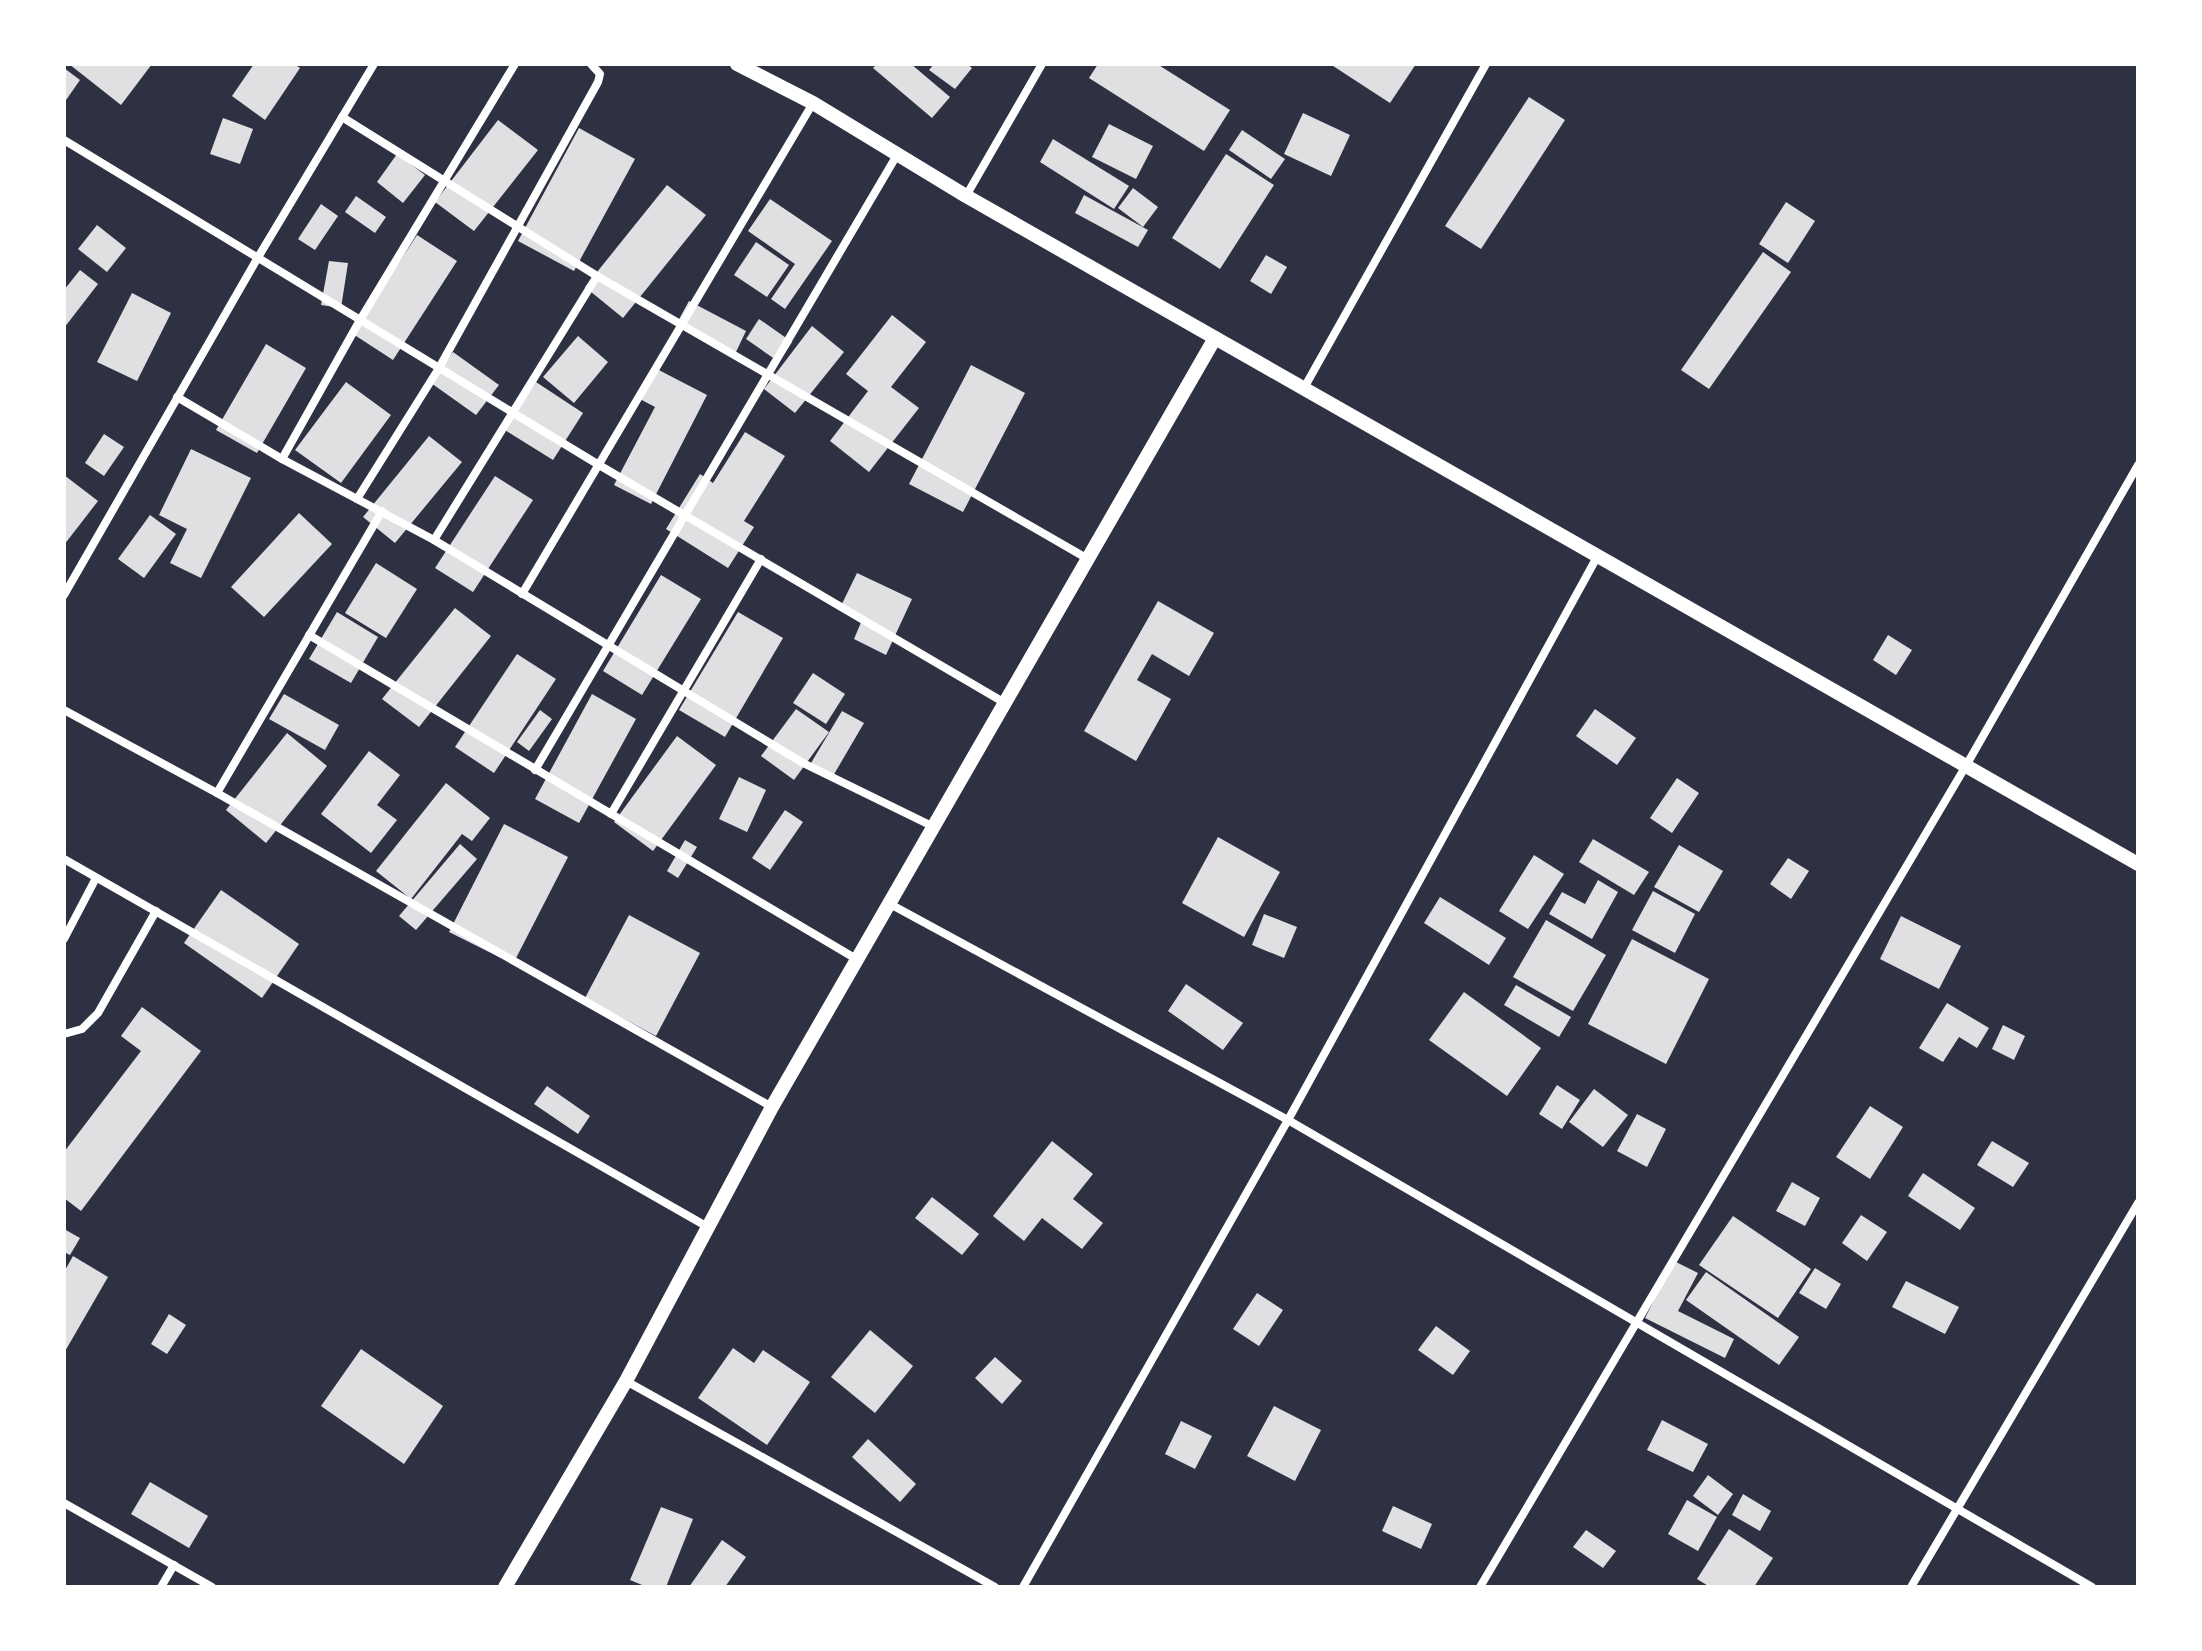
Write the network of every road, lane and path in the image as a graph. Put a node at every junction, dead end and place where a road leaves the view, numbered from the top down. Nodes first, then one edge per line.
1 (374, 64) edge
2 (515, 64) edge
3 (591, 64) edge
4 (737, 64) edge
5 (1042, 64) edge
6 (1486, 64) edge
7 (813, 103) junction
8 (342, 117) junction
9 (64, 140) edge
10 (897, 155) junction
11 (445, 181) junction
12 (966, 196) junction
13 (519, 228) junction
14 (257, 259) junction
15 (597, 276) junction
16 (360, 320) junction
17 (682, 325) junction
18 (1215, 338) junction
19 (439, 368) junction
20 (768, 374) junction
21 (1304, 388) junction
22 (177, 397) junction
23 (512, 413) junction
24 (282, 459) junction
25 (599, 465) junction
26 (2138, 465) edge
27 (357, 499) junction
28 (382, 511) junction
29 (686, 515) junction
30 (434, 540) junction
31 (1597, 557) junction
32 (761, 559) junction
33 (1088, 559) junction
34 (522, 594) junction
35 (64, 595) edge
36 (309, 635) junction
37 (608, 646) junction
38 (683, 691) junction
39 (1005, 703) junction
40 (64, 710) edge
41 (1967, 764) junction
42 (535, 770) junction
43 (217, 793) junction
44 (611, 814) junction
45 (934, 827) junction
46 (64, 859) edge
47 (2138, 864) edge
48 (96, 878) junction
49 (890, 904) junction
50 (156, 911) junction
51 (64, 939) edge
52 (858, 960) junction
53 (64, 1034) edge
54 (772, 1107) junction
55 (1288, 1120) junction
56 (2138, 1203) edge
57 (706, 1226) junction
58 (1636, 1319) junction
59 (626, 1381) junction
60 (64, 1503) edge
61 (1958, 1507) junction
62 (174, 1565) junction
63 (161, 1587) edge
64 (212, 1587) edge
65 (505, 1587) edge
66 (995, 1587) edge
67 (1023, 1587) edge
68 (1480, 1587) edge
69 (1911, 1587) edge
70 (2092, 1587) edge

1 - 8 street
2 - 11 street
3 - 13 street
4 - 7 street
5 - 12 street
6 - 21 street
7 - 10 street
7 - 17 street
8 - 11 street
8 - 14 street
9 - 14 street
10 - 12 street
10 - 20 street
11 - 13 street
11 - 16 street
12 - 18 street
13 - 15 street
13 - 19 street
14 - 16 street
14 - 22 street
15 - 17 street
15 - 23 street
16 - 19 street
16 - 24 street
17 - 20 street
17 - 25 street
18 - 21 street
18 - 33 street
19 - 23 street
19 - 27 street
20 - 29 street
20 - 33 street
21 - 31 street
22 - 24 street
22 - 35 street
23 - 25 street
23 - 30 street
24 - 27 street
25 - 29 street
25 - 34 street
26 - 41 street
27 - 28 street
28 - 30 street
28 - 36 street
29 - 32 street
29 - 37 street
30 - 34 street
31 - 41 street
31 - 55 street
32 - 38 street
32 - 39 street
33 - 39 street
34 - 37 street
36 - 42 street
36 - 43 street
37 - 38 street
37 - 42 street
38 - 44 street
38 - 45 street
39 - 45 street
40 - 43 street
41 - 47 street
41 - 58 street
42 - 44 street
43 - 54 street
44 - 52 street
45 - 49 street
46 - 48 street
48 - 50 street
48 - 51 street
49 - 52 street
49 - 55 street
50 - 53 street
50 - 57 street
52 - 54 street
54 - 57 street
55 - 58 street
55 - 67 street
56 - 61 street
57 - 59 street
58 - 61 street
58 - 68 street
59 - 65 street
59 - 66 street
60 - 62 street
61 - 69 street
61 - 70 street
62 - 63 street
62 - 64 street

